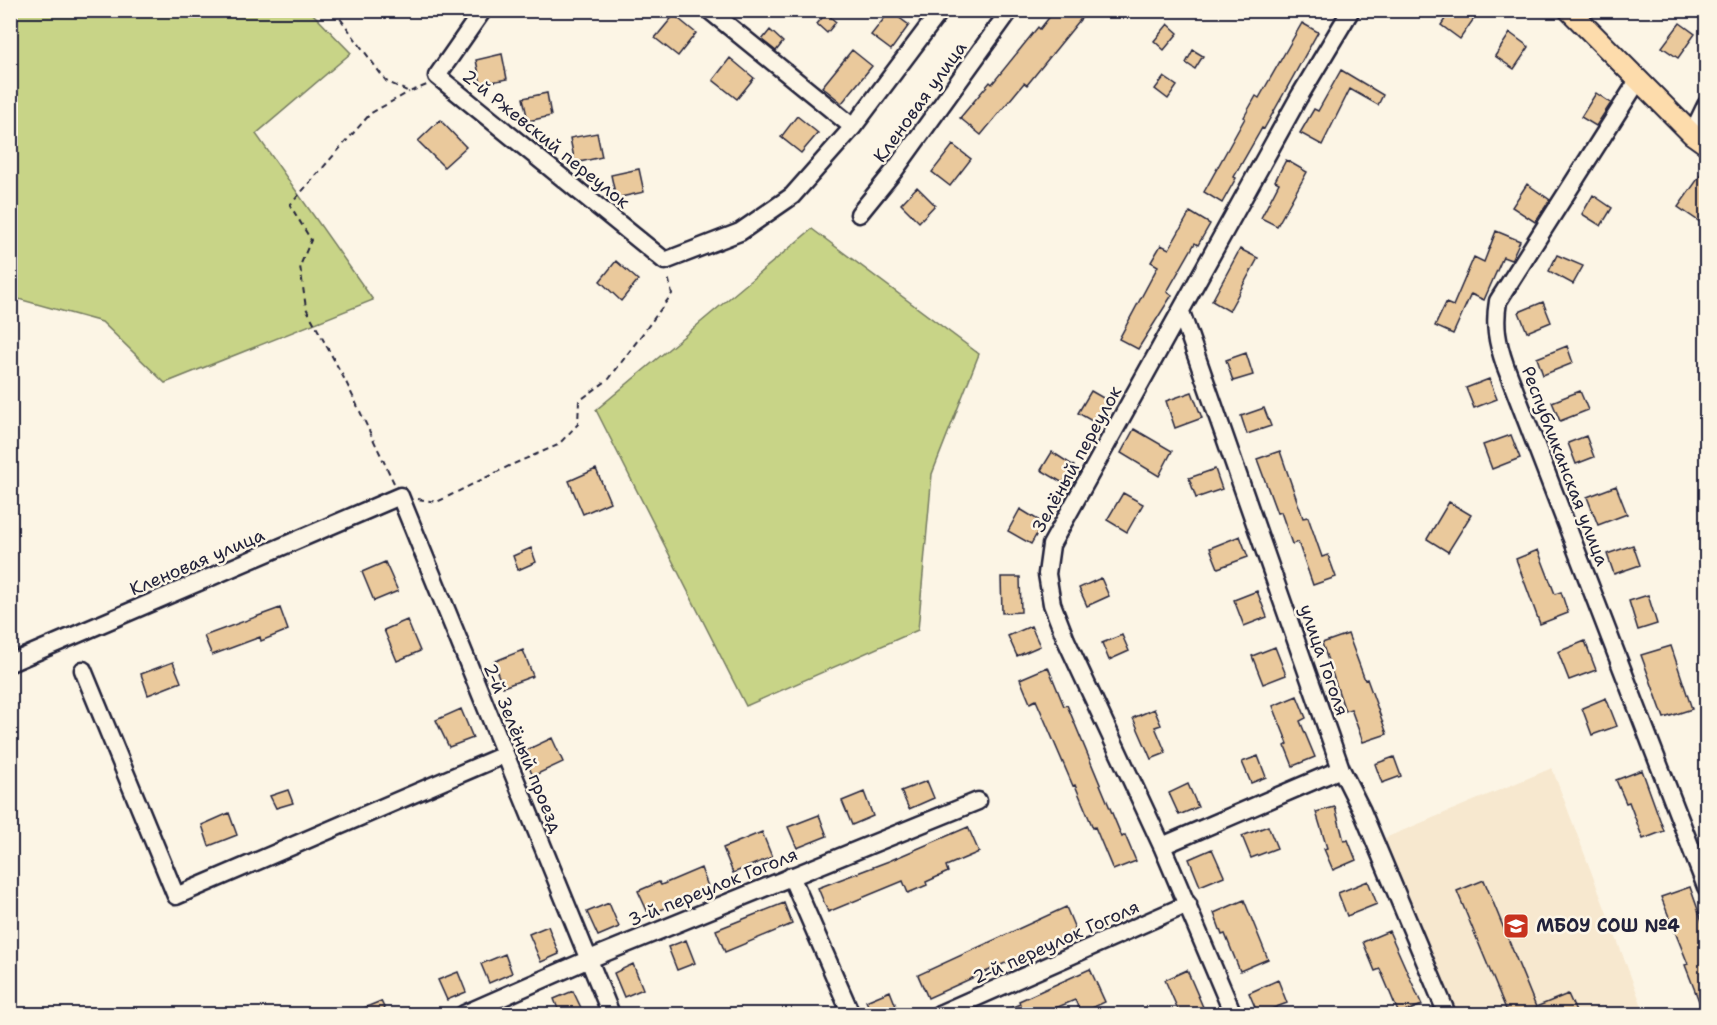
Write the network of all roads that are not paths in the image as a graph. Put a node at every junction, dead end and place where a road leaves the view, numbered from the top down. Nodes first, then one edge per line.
1 (483, 10) edge
2 (709, 10) edge
3 (941, 10) edge
4 (1010, 10) edge
5 (1351, 10) edge
6 (1569, 10) edge
7 (1639, 79) junction
8 (1707, 105) edge
9 (853, 127) junction
10 (1699, 139) edge
11 (859, 214) dead end
12 (1181, 312) junction
13 (400, 496) joint
14 (10, 663) edge
15 (83, 670) dead end
16 (504, 755) junction
17 (1341, 769) junction
18 (978, 801) dead end
19 (1162, 846) junction
20 (1702, 858) edge
21 (790, 876) junction
22 (1707, 887) edge
23 (1188, 904) junction
24 (587, 960) junction
25 (465, 1014) edge
26 (611, 1014) edge
27 (851, 1014) edge
28 (939, 1014) edge
29 (1233, 1014) edge
30 (1447, 1014) edge

1 - 9 street, 2-й Ржевский переулок
2 - 9 street
3 - 9 street
4 - 11 street, Кленовая улица
5 - 12 street, Зелёный переулок
6 - 7 main road
7 - 10 main road
7 - 20 street, Республиканская улица
8 - 10 street
12 - 17 street, улица Гоголя
12 - 19 street, Зелёный переулок
13 - 14 street, Кленовая улица
13 - 16 street, 2-й Зелёный проезд
15 - 16 street
16 - 24 street, 2-й Зелёный проезд
17 - 19 street
17 - 30 street, улица Гоголя
18 - 21 street, 3-й переулок Гоголя
19 - 23 street, Зелёный переулок
20 - 22 street, Республиканская улица
21 - 24 street, 3-й переулок Гоголя
21 - 27 street
23 - 28 street, 2-й переулок Гоголя
23 - 29 street, Зелёный переулок
24 - 25 street, 3-й переулок Гоголя
24 - 26 street, 2-й Зелёный проезд

